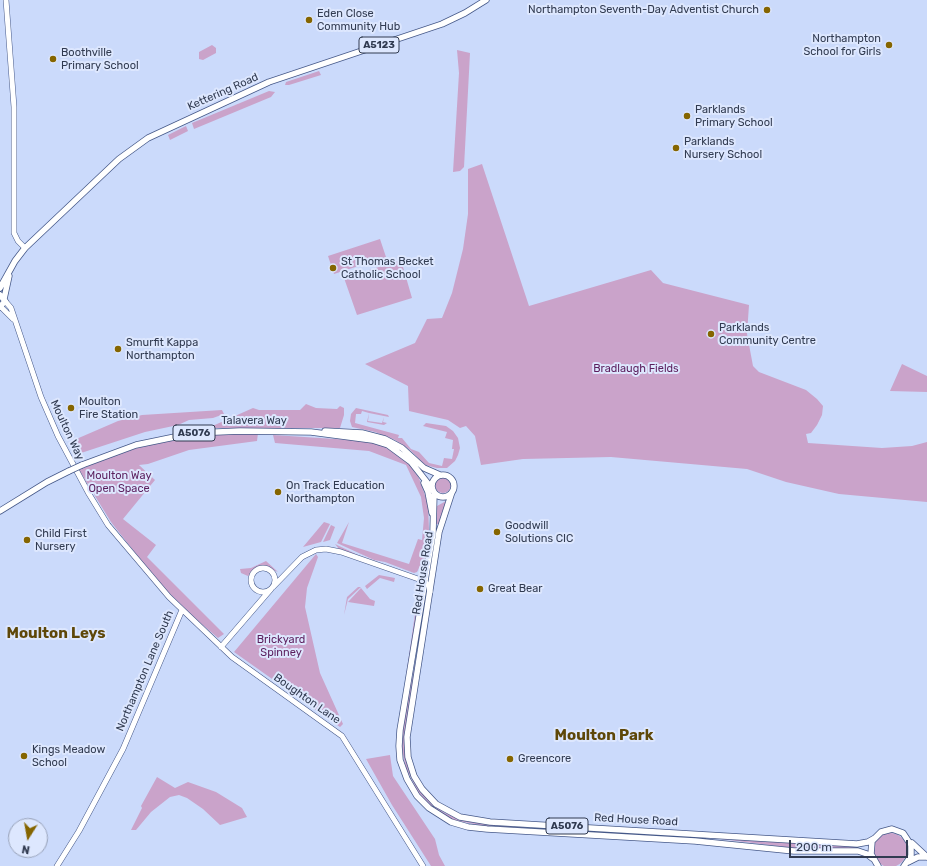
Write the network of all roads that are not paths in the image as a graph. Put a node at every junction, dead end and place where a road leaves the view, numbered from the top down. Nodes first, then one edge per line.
1 (6, 0) edge
2 (486, 0) edge
3 (25, 248) junction
4 (10, 269) junction
5 (0, 288) edge
6 (7, 289) junction
7 (3, 298) edge
8 (0, 307) edge
9 (11, 308) junction
10 (15, 321) junction
11 (311, 432) junction
12 (418, 470) junction
13 (440, 475) junction
14 (433, 491) junction
15 (452, 492) junction
16 (0, 511) edge
17 (433, 533) junction
18 (400, 572) junction
19 (273, 573) junction
20 (285, 574) junction
21 (432, 579) junction
22 (416, 581) junction
23 (425, 583) junction
24 (272, 588) junction
25 (256, 590) junction
26 (422, 594) junction
27 (430, 594) junction
28 (256, 606) junction
29 (182, 610) junction
30 (424, 637) junction
31 (221, 647) junction
32 (407, 686) junction
33 (696, 834) junction
34 (875, 838) junction
35 (910, 842) junction
36 (738, 844) junction
37 (927, 857) edge
38 (872, 858) junction
39 (906, 864) edge
40 (57, 866) edge
41 (423, 866) edge
42 (878, 866) edge

1 - 3 street
2 - 3 main road, Kettering Road / A5123
3 - 4 main road, Kettering Road / A5123
4 - 5 main road, Kettering Road / A5123
4 - 6 main road, Kettering Road / A5123
6 - 7 main road, Kettering Road / A5123
6 - 9 street
7 - 8 main road, Kettering Road
7 - 9 street, Moulton Way
8 - 10 street, Moulton Way
9 - 10 street, Moulton Way
10 - 29 street, Moulton Way
11 - 12 main road, Talavera Way / A5076
11 - 13 main road
11 - 16 main road, Talavera Way / A5076, bridge
12 - 14 main road, Talavera Way / A5076
12 - 17 main road
13 - 14 main road
13 - 15 main road
14 - 15 main road
14 - 17 main road
15 - 21 main road, Red House Road / A5076
17 - 23 main road
18 - 20 street
18 - 22 street
18 - 23 street
19 - 20 street
19 - 24 street
19 - 25 street
20 - 24 street
21 - 23 street
21 - 27 main road, Red House Road / A5076
22 - 23 street
22 - 26 street
23 - 26 main road
23 - 27 street
24 - 25 street
24 - 28 street
25 - 28 street
26 - 32 main road
27 - 30 main road, Red House Road / A5076
28 - 31 street
29 - 31 street, Boughton Lane
29 - 40 street, Northampton Lane South
30 - 32 main road
30 - 33 main road, Red House Road / A5076
31 - 41 street, Boughton Lane
32 - 36 main road
33 - 34 main road, Red House Road / A5076
33 - 36 main road
34 - 35 main road, Red House Road
34 - 38 main road
35 - 37 main road
35 - 39 main road
36 - 38 main road
37 - 39 main road
38 - 42 main road

